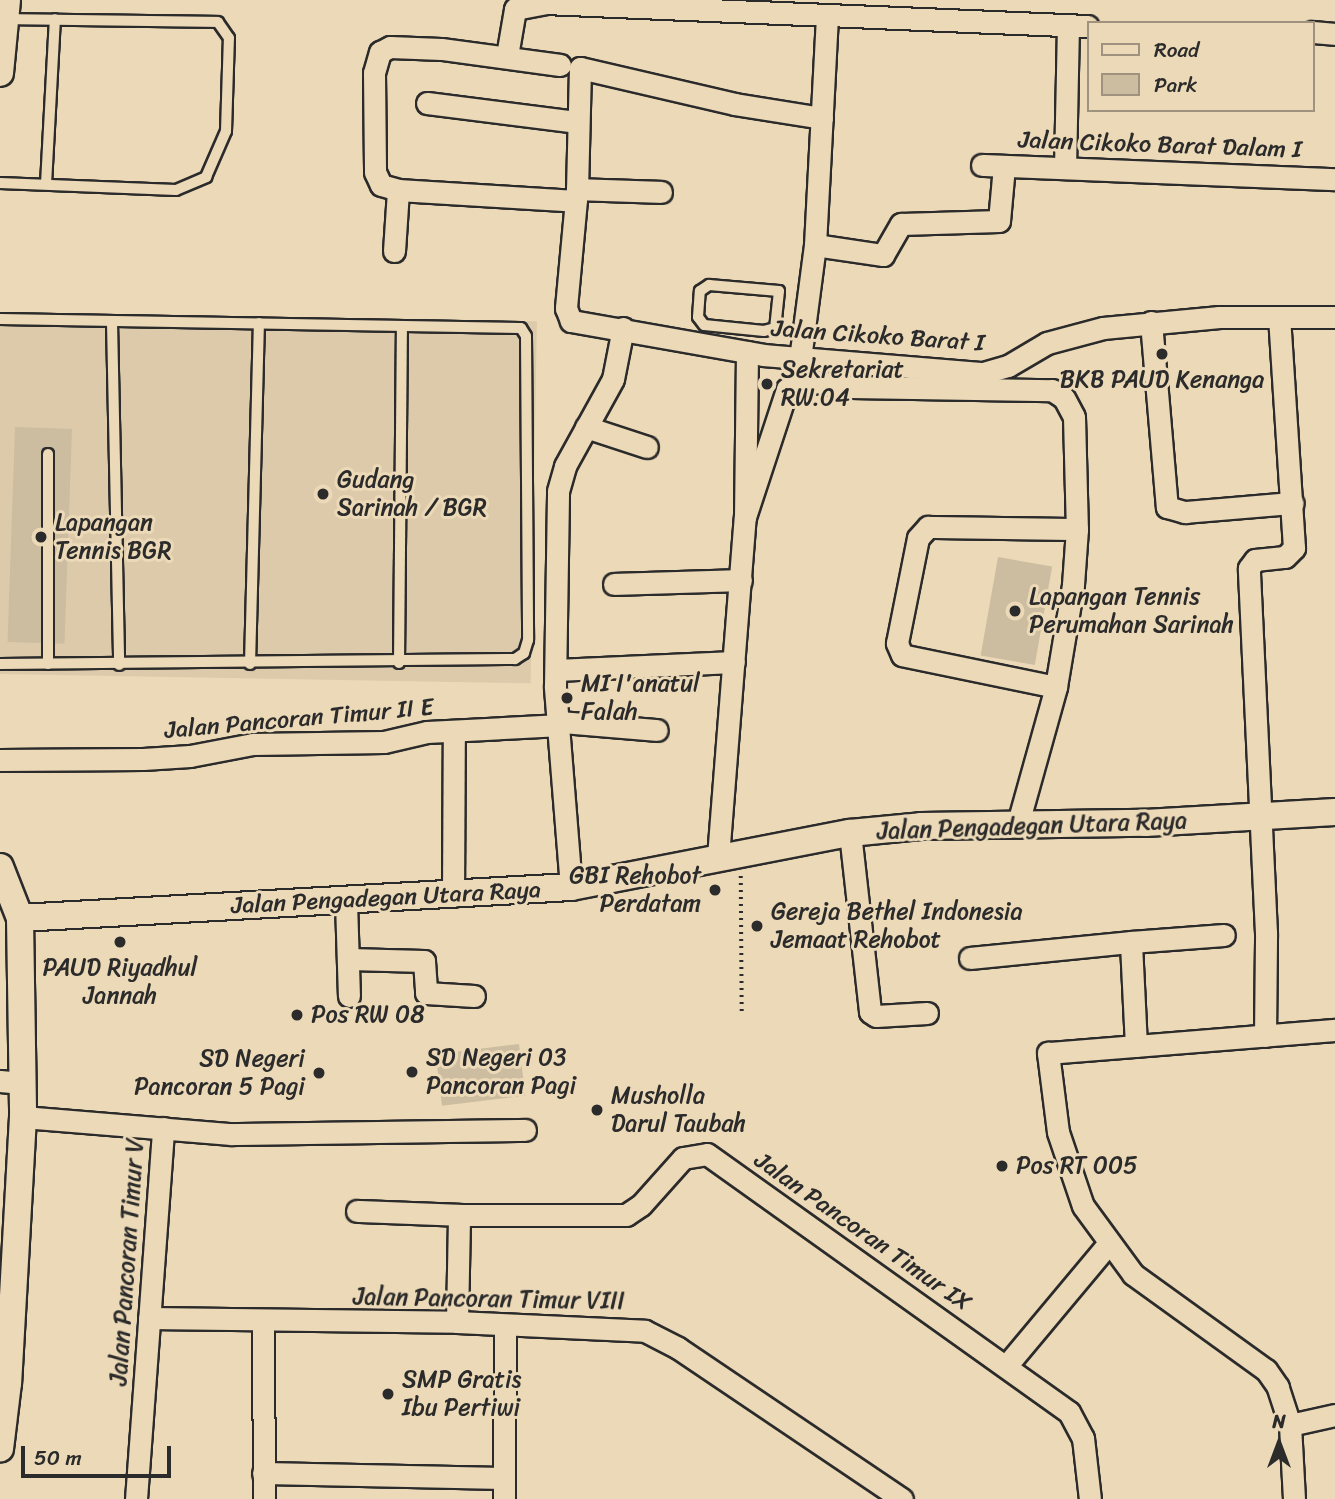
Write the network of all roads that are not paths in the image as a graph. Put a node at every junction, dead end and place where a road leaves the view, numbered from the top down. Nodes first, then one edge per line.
1 (6, 9) edge
2 (827, 17) junction
3 (55, 19) junction
4 (1078, 26) edge
5 (1314, 32) edge
6 (1335, 34) edge
7 (507, 56) junction
8 (561, 65) dead end
9 (0, 73) edge
10 (427, 103) dead end
11 (822, 118) junction
12 (578, 122) junction
13 (982, 165) dead end
14 (1004, 166) junction
15 (1065, 168) junction
16 (1335, 178) edge
17 (0, 183) edge
18 (46, 184) junction
19 (398, 190) junction
20 (661, 192) dead end
21 (577, 195) junction
22 (815, 245) junction
23 (394, 251) dead end
24 (1335, 317) edge
25 (1279, 318) junction
26 (0, 319) edge
27 (112, 322) junction
28 (1151, 322) junction
29 (258, 323) junction
30 (402, 326) junction
31 (623, 328) junction
32 (764, 331) junction
33 (755, 353) junction
34 (800, 359) junction
35 (586, 427) junction
36 (647, 447) dead end
37 (48, 454) dead end
38 (1293, 503) junction
39 (745, 517) junction
40 (1077, 529) junction
41 (741, 580) junction
42 (614, 584) dead end
43 (734, 662) junction
44 (399, 663) junction
45 (0, 664) edge
46 (48, 664) junction
47 (119, 664) junction
48 (250, 664) junction
49 (556, 670) junction
50 (1056, 687) junction
51 (561, 724) junction
52 (657, 730) dead end
53 (454, 731) junction
54 (0, 760) edge
55 (1335, 811) edge
56 (1258, 818) junction
57 (1018, 823) junction
58 (850, 833) junction
59 (728, 855) junction
60 (0, 867) edge
61 (571, 887) junction
62 (453, 896) junction
63 (346, 902) junction
64 (10, 917) edge
65 (1224, 935) dead end
66 (1130, 942) junction
67 (970, 958) dead end
68 (349, 959) junction
69 (349, 996) dead end
70 (474, 996) dead end
71 (927, 1013) dead end
72 (1335, 1031) edge
73 (1265, 1036) junction
74 (1136, 1046) junction
75 (1335, 1049) edge
76 (11, 1082) edge
77 (23, 1117) junction
78 (163, 1128) junction
79 (525, 1130) dead end
80 (357, 1211) dead end
81 (459, 1215) junction
82 (1108, 1244) junction
83 (7, 1266) edge
84 (149, 1318) junction
85 (264, 1321) junction
86 (457, 1322) junction
87 (505, 1325) junction
88 (1007, 1365) junction
89 (4, 1382) edge
90 (1335, 1415) edge
91 (1290, 1425) junction
92 (0, 1449) edge
93 (264, 1473) junction
94 (504, 1488) edge
95 (136, 1499) edge
96 (264, 1499) edge
97 (902, 1499) edge
98 (1090, 1499) edge
99 (1294, 1499) edge

1 - 3 lane
1 - 9 street
2 - 4 street
2 - 7 street
2 - 11 street
3 - 18 lane
3 - 18 lane
4 - 15 street
5 - 6 street
7 - 8 street
7 - 19 street
10 - 12 street
11 - 12 street
11 - 22 street
12 - 21 street
13 - 14 street, Jalan Cikoko Barat Dalam I
14 - 15 street, Jalan Cikoko Barat Dalam I
14 - 22 street
15 - 16 street, Jalan Cikoko Barat Dalam I
17 - 18 lane
19 - 21 street
19 - 23 street
20 - 21 street
21 - 31 street
22 - 34 street
24 - 25 street, Jalan Cikoko Barat I
25 - 28 street, Jalan Cikoko Barat I
25 - 38 street
26 - 27 lane
27 - 29 lane
27 - 47 lane
28 - 34 street, Jalan Cikoko Barat I
28 - 38 street
29 - 30 lane
29 - 48 lane
30 - 44 lane
30 - 44 lane
31 - 33 street
31 - 35 street
32 - 32 lane
32 - 33 lane
33 - 34 street, Jalan Cikoko Barat I
33 - 39 street, Jalan Cikoko Barat I
35 - 36 street
35 - 49 street
37 - 46 lane
38 - 56 street
39 - 40 street
39 - 41 street, Jalan Cikoko Barat I
40 - 50 street
40 - 50 street
41 - 42 street
41 - 43 street, Jalan Cikoko Barat I
43 - 49 street
43 - 59 street, Jalan Cikoko Barat I
44 - 48 lane
45 - 46 lane
46 - 47 lane
47 - 48 lane
49 - 51 street
50 - 57 street
51 - 52 street, Jalan Pancoran Timur II E
51 - 53 street, Jalan Pancoran Timur II E
51 - 61 street
53 - 54 street, Jalan Pancoran Timur II E
53 - 62 street
55 - 56 street, Jalan Pengadegan Utara Raya
56 - 57 street, Jalan Pengadegan Utara Raya
56 - 73 street
57 - 58 street, Jalan Pengadegan Utara Raya
58 - 59 street, Jalan Pengadegan Utara Raya
58 - 71 street
59 - 61 street, Jalan Pengadegan Utara Raya
60 - 64 street
61 - 62 street, Jalan Pengadegan Utara Raya
62 - 63 street, Jalan Pengadegan Utara Raya
63 - 64 street, Jalan Pengadegan Utara Raya
63 - 68 street
64 - 76 street
65 - 66 street
66 - 67 street
66 - 74 street
68 - 69 street
68 - 70 street
72 - 73 street
72 - 75 street
73 - 74 street
74 - 82 street
76 - 77 street
77 - 78 street, Jalan Pancoran Timur V
77 - 83 street
78 - 79 street
78 - 84 street, Jalan Pancoran Timur V
80 - 81 street, Jalan Pancoran Timur IX
81 - 86 street
81 - 88 street, Jalan Pancoran Timur IX
82 - 88 street
82 - 91 street
83 - 89 street
84 - 85 street, Jalan Pancoran Timur VIII
84 - 95 street, Jalan Pancoran Timur V
85 - 86 street, Jalan Pancoran Timur VIII
85 - 93 street
86 - 87 street, Jalan Pancoran Timur VIII
87 - 94 street
87 - 97 street, Jalan Pancoran Timur VIII
88 - 98 street, Jalan Pancoran Timur IX
89 - 92 street
90 - 91 street
91 - 99 street
93 - 94 street
93 - 96 street

